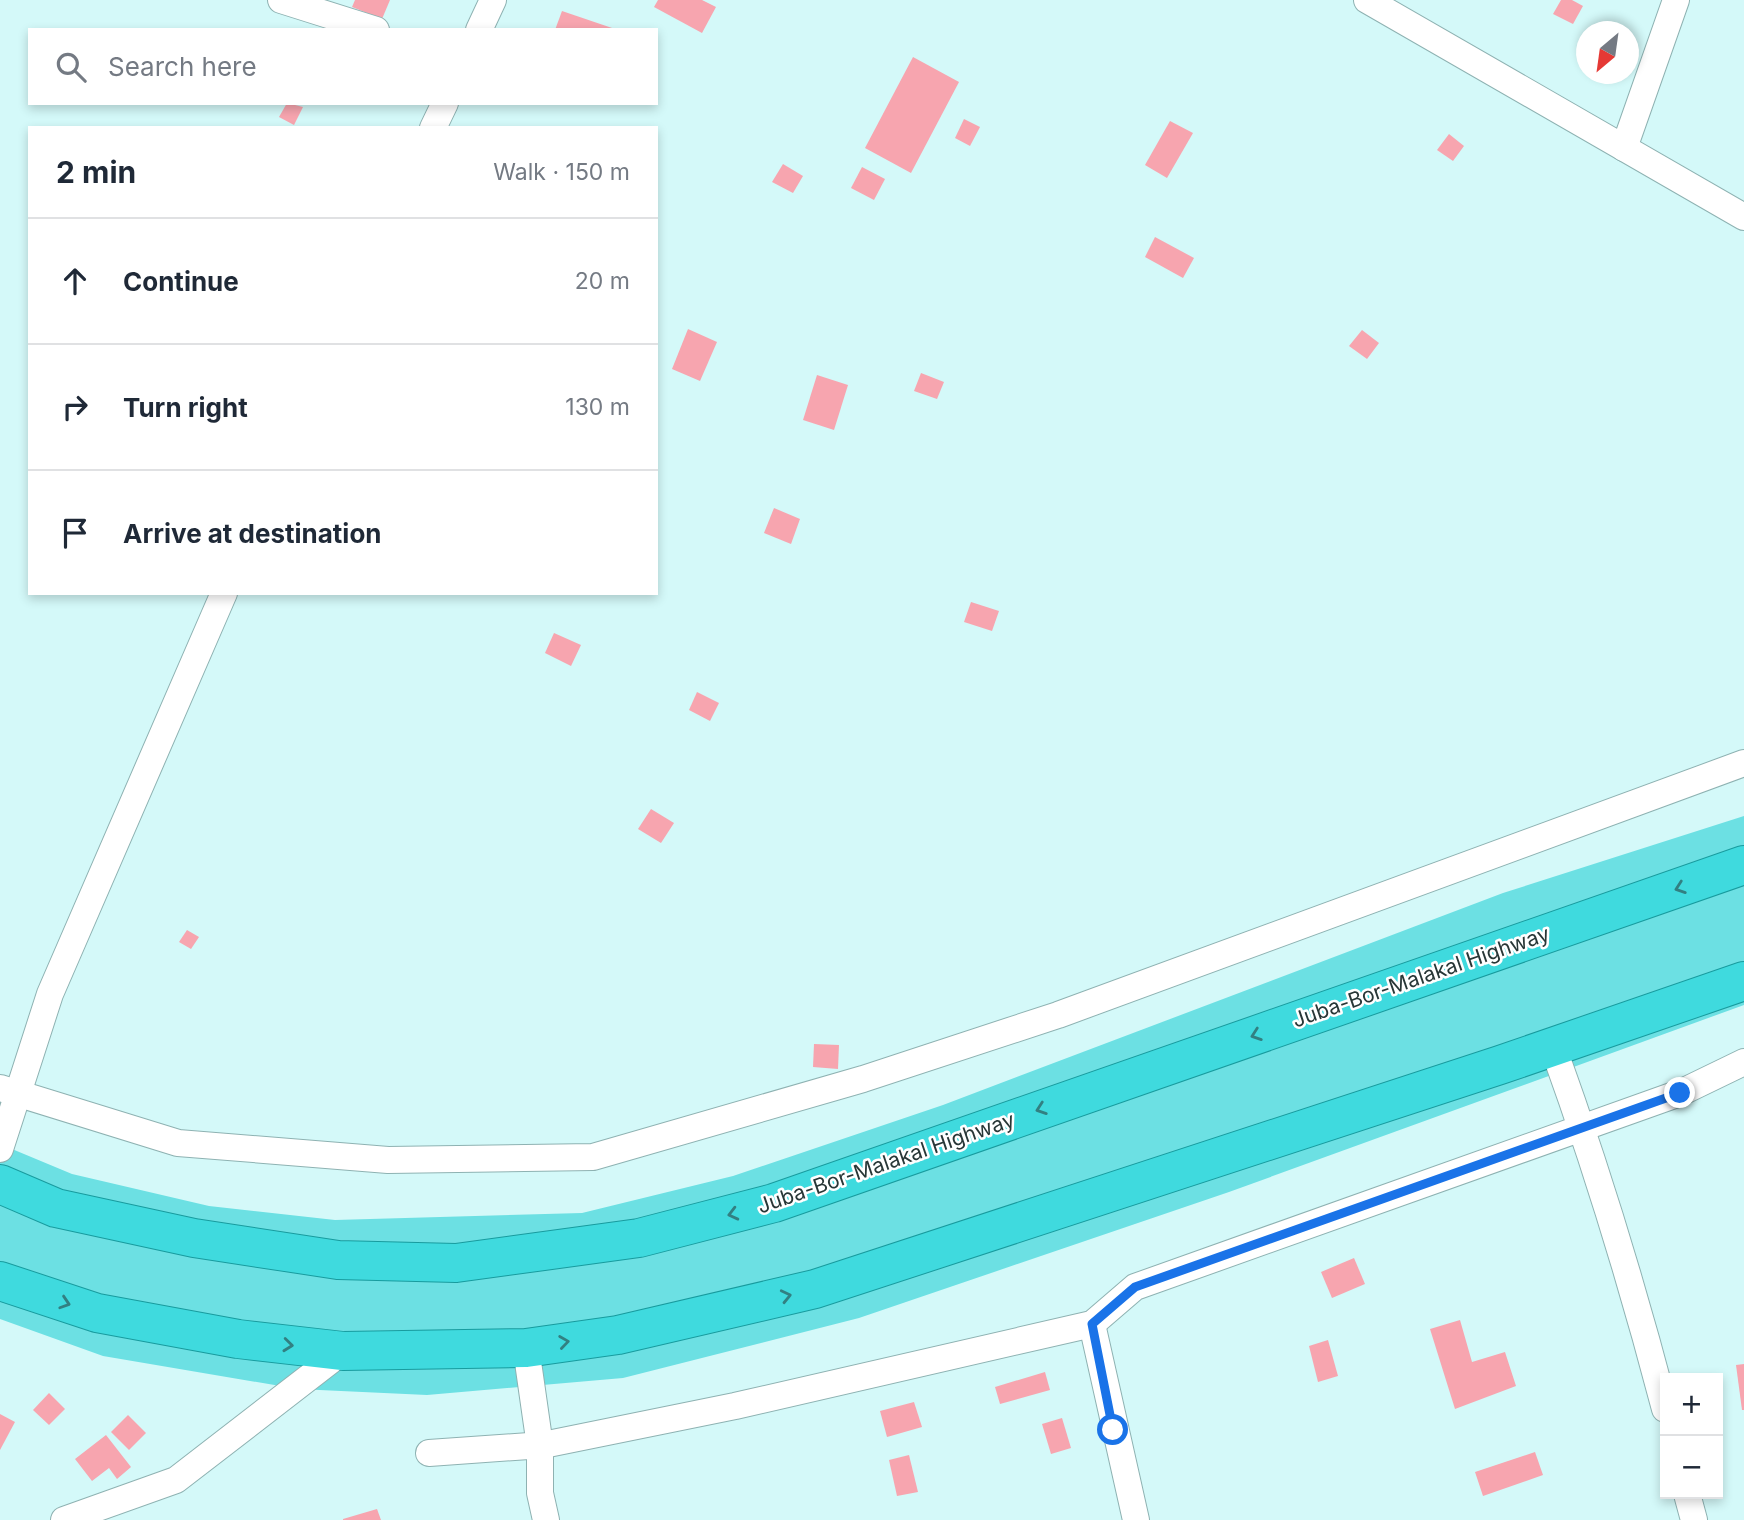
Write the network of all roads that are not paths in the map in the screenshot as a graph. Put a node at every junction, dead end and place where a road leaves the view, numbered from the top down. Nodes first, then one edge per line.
1 (281, 0) edge
2 (493, 0) edge
3 (1367, 0) edge
4 (1676, 0) edge
5 (370, 28) edge
6 (480, 28) edge
7 (444, 105) edge
8 (434, 126) edge
9 (1624, 148) junction
10 (1744, 217) edge
11 (223, 595) edge
12 (1744, 763) edge
13 (1744, 865) edge
14 (1744, 981) edge
15 (1553, 1047) junction
16 (1744, 1062) edge
17 (10, 1091) edge
18 (1583, 1128) junction
19 (0, 1149) edge
20 (0, 1184) edge
21 (0, 1281) edge
22 (1092, 1324) junction
23 (526, 1348) junction
24 (343, 1351) junction
25 (1660, 1389) edge
26 (429, 1453) dead end
27 (1688, 1499) edge
28 (64, 1520) edge
29 (546, 1520) edge
30 (1136, 1520) edge
31 (1694, 1520) edge

1 - 5 street
2 - 6 street
3 - 9 street
4 - 9 street
7 - 8 street
9 - 10 street
11 - 17 street
12 - 17 street
13 -> 20 highway, Juba-Bor-Malakal Highway
14 - 15 highway
15 - 18 street
23 -> 15 highway
16 - 18 street
17 - 19 street
18 - 22 street
18 - 25 street
21 -> 24 highway
22 - 26 street
22 - 30 street
23 - 24 highway
23 - 29 street
24 - 28 street
27 - 31 street

